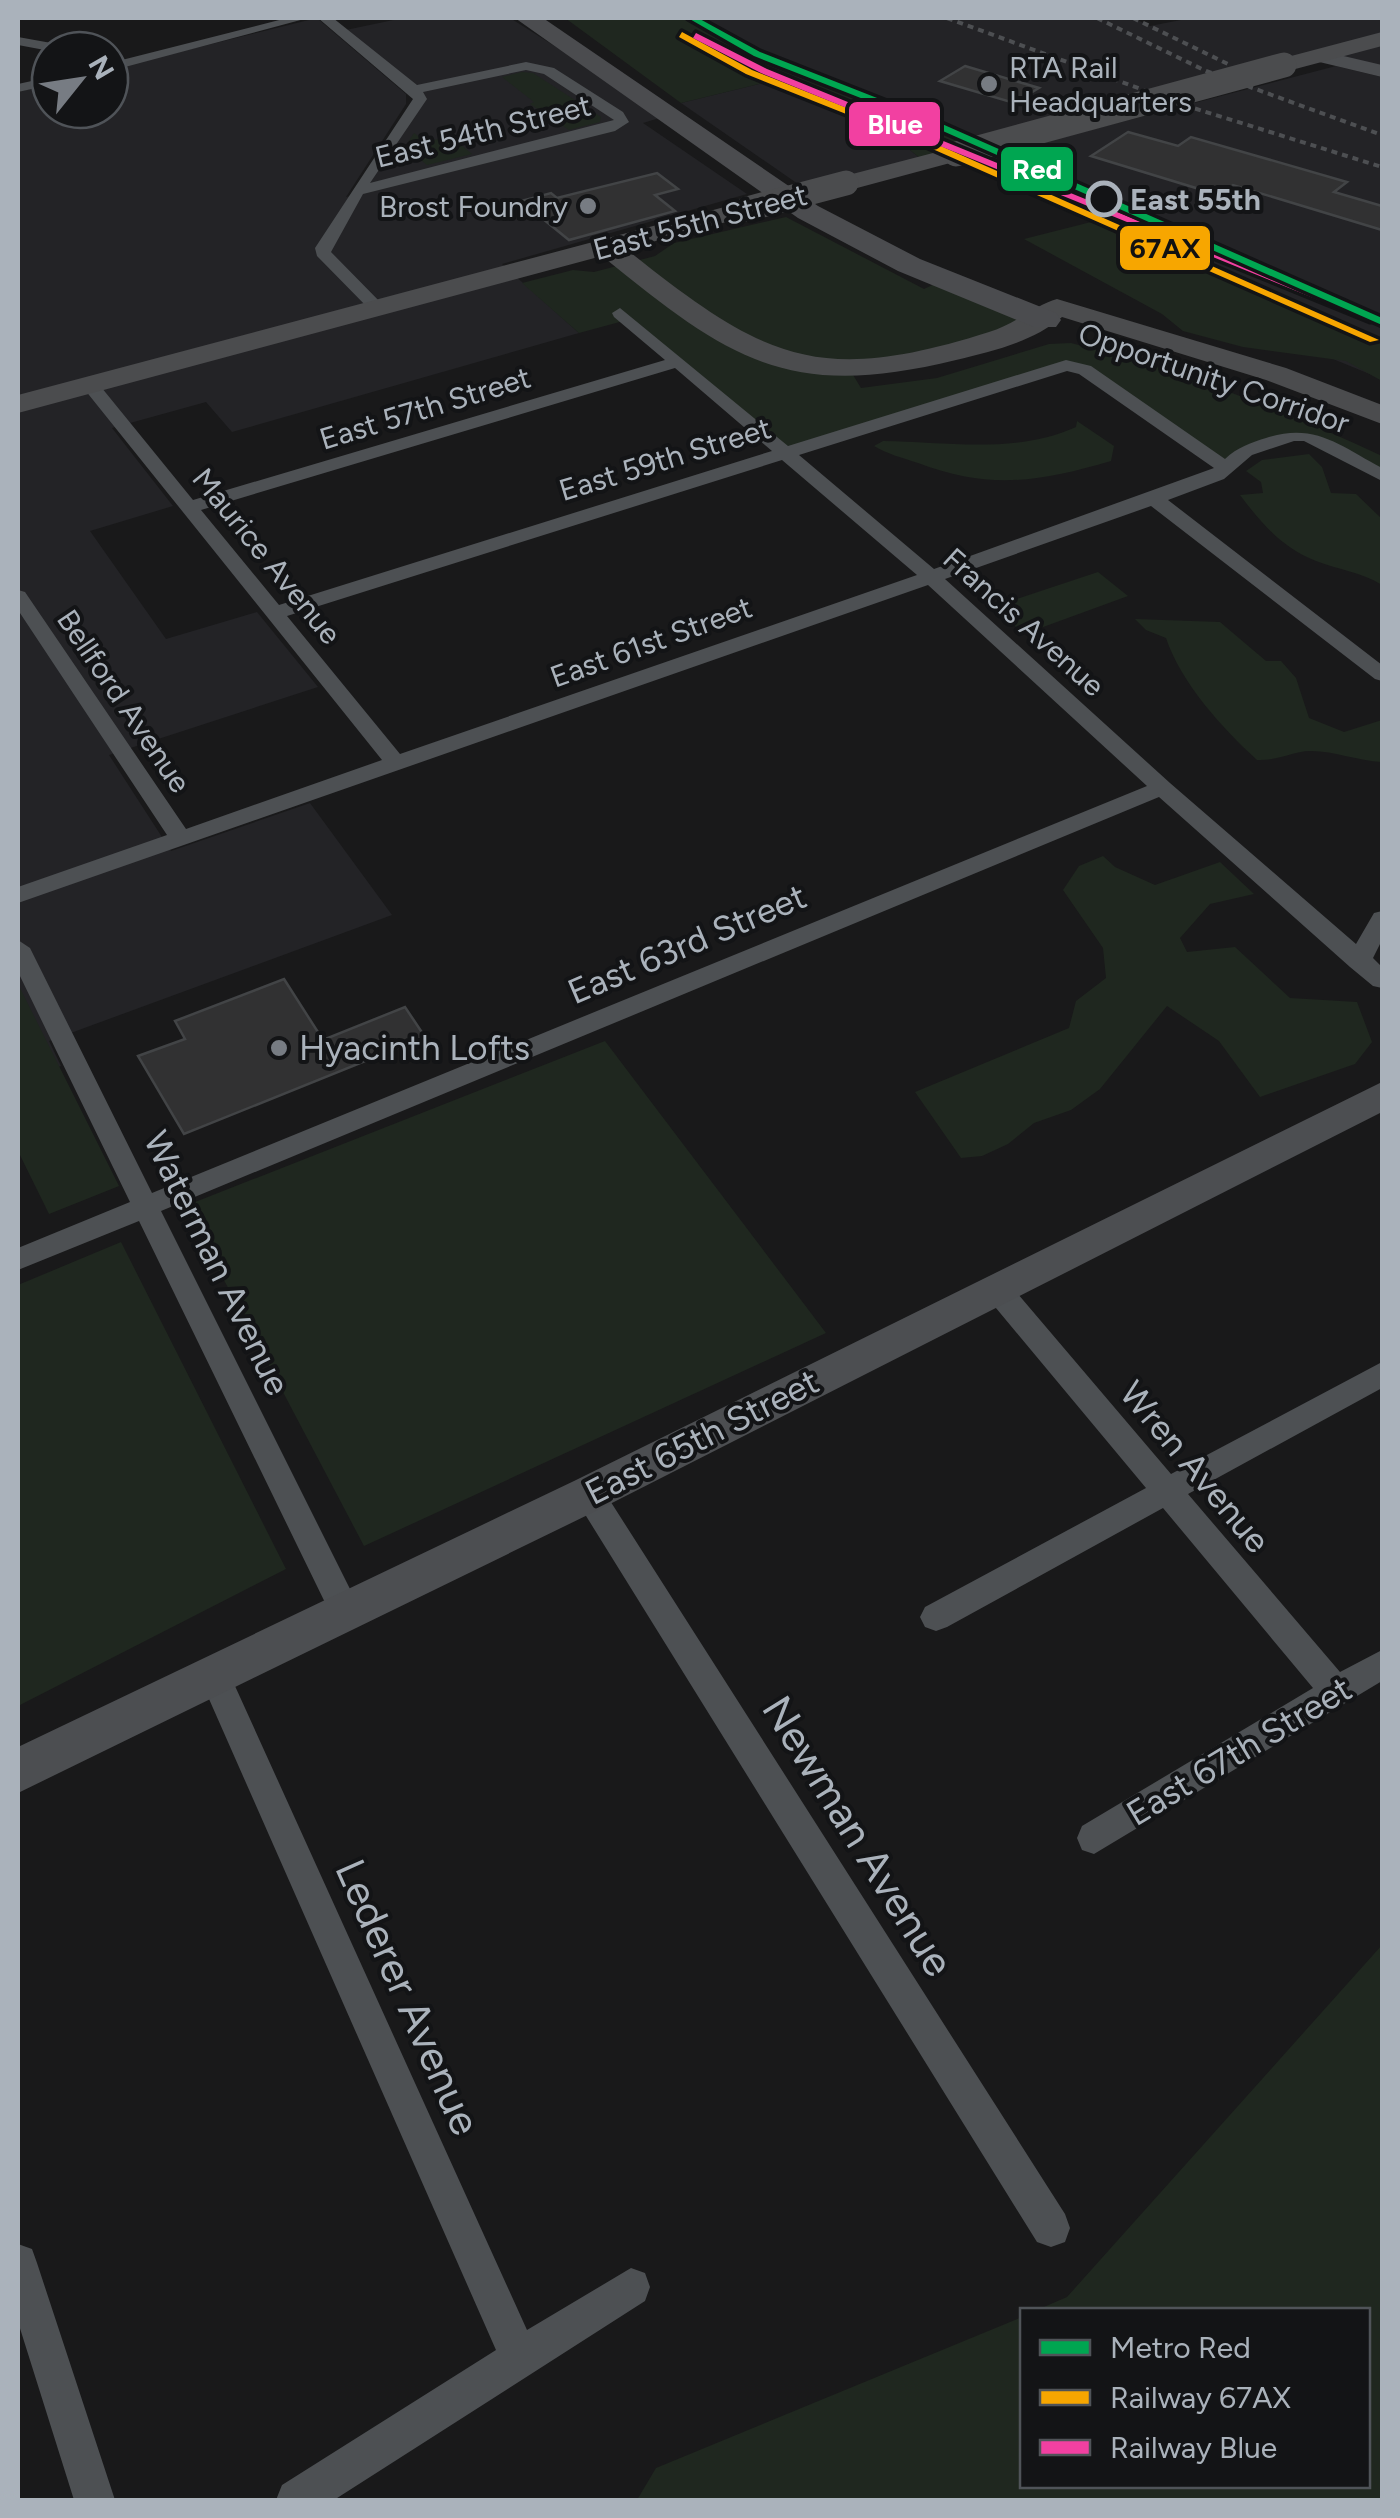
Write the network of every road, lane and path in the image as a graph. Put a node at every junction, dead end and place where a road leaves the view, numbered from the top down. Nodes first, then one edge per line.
1 (301, 18) edge
2 (325, 18) edge
3 (510, 18) edge
4 (526, 18) edge
5 (568, 20) edge
6 (1382, 39) edge
7 (1318, 56) junction
8 (132, 62) edge
9 (1382, 71) edge
10 (616, 82) junction
11 (414, 90) junction
12 (357, 191) junction
13 (607, 247) junction
14 (378, 308) junction
15 (620, 314) dead end
16 (1051, 314) junction
17 (677, 362) junction
18 (91, 386) junction
19 (18, 404) edge
20 (1382, 415) edge
21 (1382, 440) edge
22 (782, 453) junction
23 (1226, 468) junction
24 (1382, 475) edge
25 (1154, 500) junction
26 (189, 507) junction
27 (929, 576) junction
28 (18, 596) edge
29 (274, 613) junction
30 (1382, 675) edge
31 (397, 765) junction
32 (1162, 788) junction
33 (181, 839) junction
34 (18, 894) edge
35 (1382, 919) edge
36 (18, 948) edge
37 (1359, 960) junction
38 (1382, 980) edge
39 (1382, 1096) edge
40 (148, 1206) junction
41 (18, 1259) edge
42 (996, 1288) junction
43 (1382, 1374) edge
44 (1168, 1493) junction
45 (588, 1494) junction
46 (346, 1613) junction
47 (936, 1617) dead end
48 (1382, 1664) edge
49 (214, 1674) junction
50 (1338, 1693) junction
51 (18, 1772) edge
52 (1094, 1838) dead end
53 (1051, 2228) dead end
54 (18, 2262) edge
55 (632, 2287) dead end
56 (519, 2357) junction
57 (95, 2500) edge
58 (297, 2500) edge

1 - 8 street
2 - 11 street
3 - 10 highway
4 - 10 highway
5 - 16 highway
6 - 7 main road, East 55th Street
7 - 9 street
7 - 13 main road, East 55th Street, bridge
10 - 16 highway
11 - 12 street
11 - 12 street, East 54th Street
12 - 14 street
13 - 14 main road, East 55th Street
13 - 16 main road
14 - 18 main road, East 55th Street
15 - 17 street, Francis Avenue
16 - 20 main road, Opportunity Corridor
16 - 21 main road, Opportunity Corridor
17 - 22 street, Francis Avenue
17 - 26 street, East 57th Street
18 - 19 main road, East 55th Street
18 - 26 street, Maurice Avenue
22 - 23 street, East 59th Street
22 - 27 street, Francis Avenue
22 - 29 street, East 59th Street
23 - 24 street, East 61st Street
23 - 25 street, East 61st Street
25 - 27 street, East 61st Street
25 - 30 street
26 - 29 street, Maurice Avenue
27 - 31 street, East 61st Street
27 - 32 street, Francis Avenue
28 - 33 street, Bellford Avenue
29 - 31 street, Maurice Avenue
31 - 33 street, East 61st Street
32 - 37 street, Francis Avenue
32 - 40 street, East 63rd Street
33 - 34 street, East 61st Street
35 - 37 street
36 - 40 street, Waterman Avenue
37 - 38 street, Francis Avenue
39 - 42 street, East 65th Street
40 - 41 street, East 63rd Street
40 - 46 street, Waterman Avenue
42 - 44 street, Wren Avenue
42 - 45 street, East 65th Street
43 - 44 street
44 - 47 street
44 - 50 street, Wren Avenue
45 - 46 street, East 65th Street
45 - 53 street, Newman Avenue
46 - 49 street, East 65th Street
48 - 50 street, East 67th Street
49 - 51 street, East 65th Street
49 - 56 street, Lederer Avenue
50 - 52 street, East 67th Street
54 - 57 street
55 - 56 street
56 - 58 street

